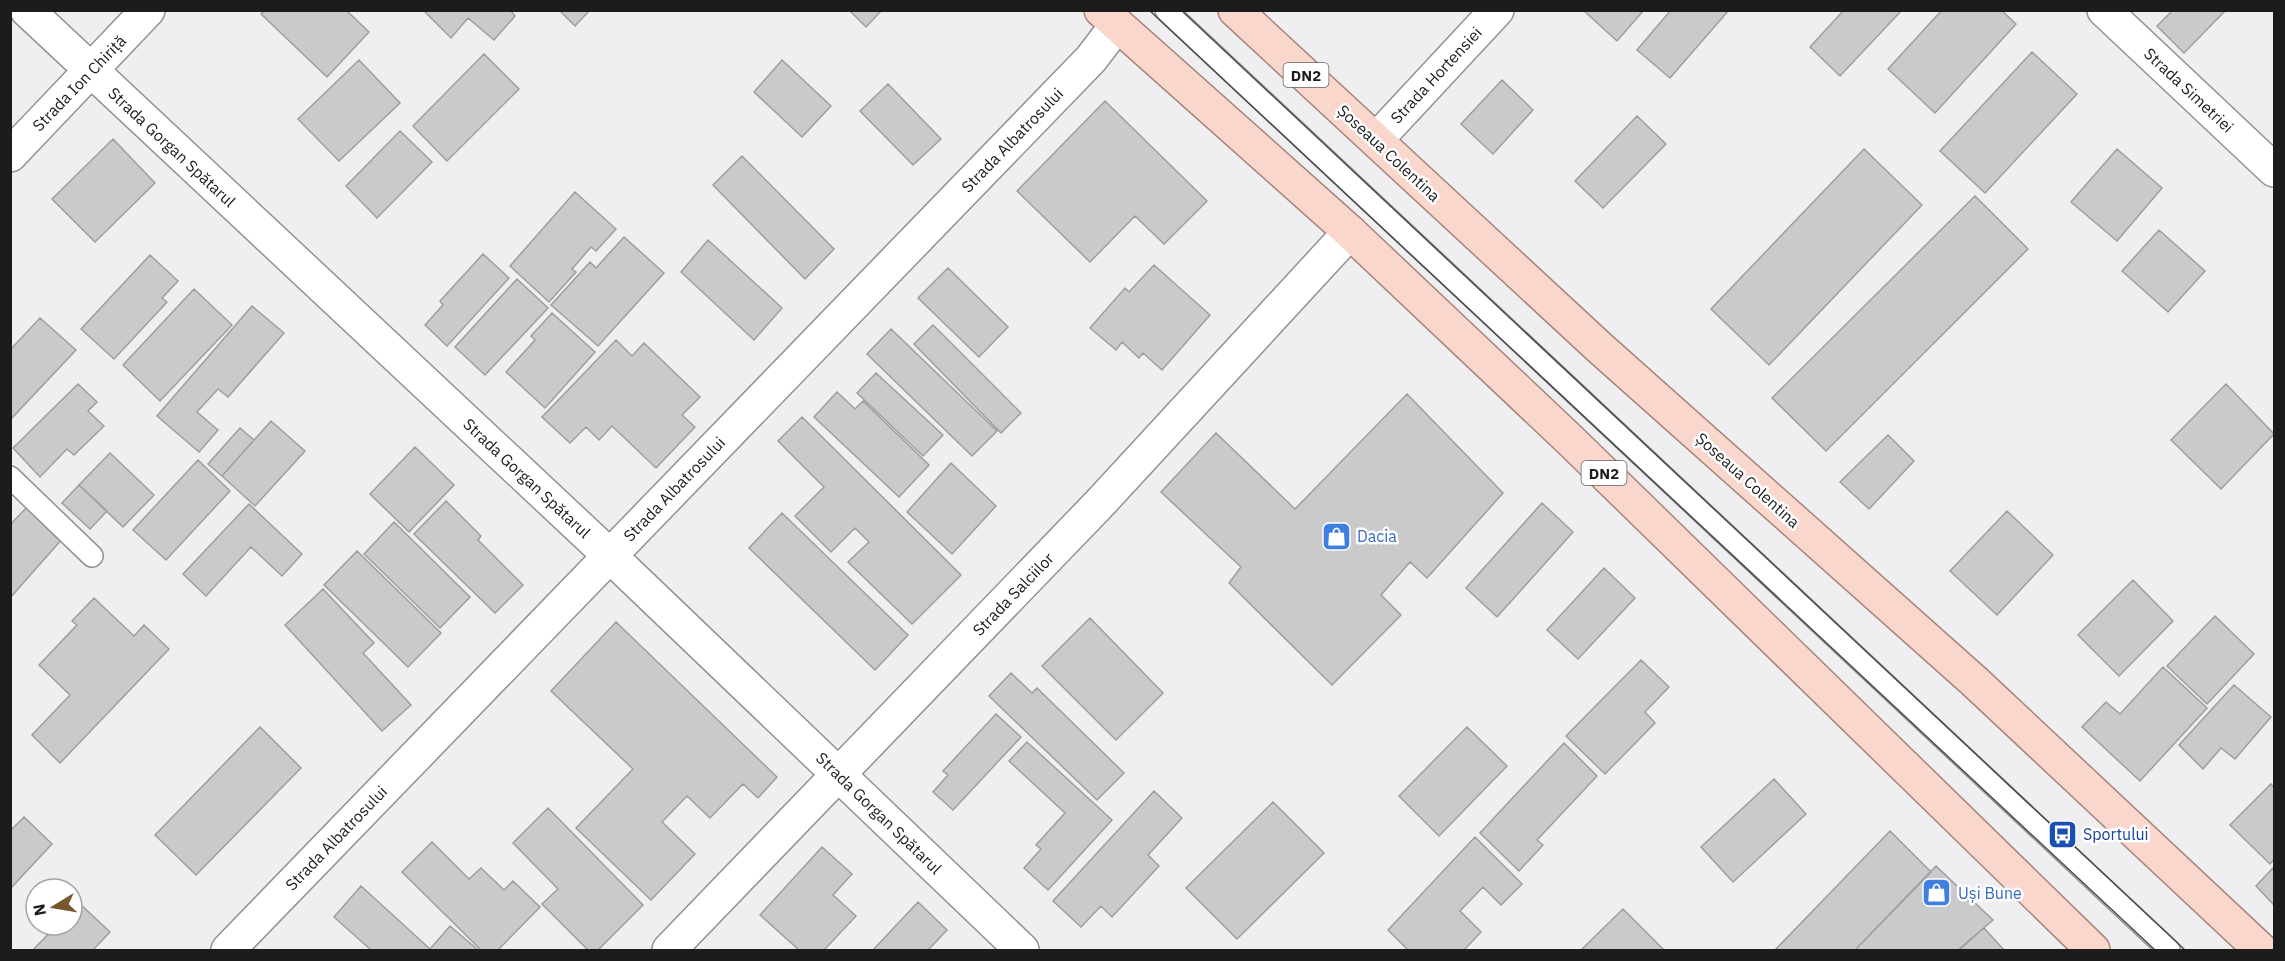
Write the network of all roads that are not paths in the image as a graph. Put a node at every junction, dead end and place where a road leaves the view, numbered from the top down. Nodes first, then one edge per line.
1 (27, 10) edge
2 (148, 10) edge
3 (1166, 10) edge
4 (1235, 10) edge
5 (1497, 10) edge
6 (2104, 10) edge
7 (1109, 18) edge
8 (90, 71) junction
9 (1376, 140) junction
10 (10, 155) edge
11 (2274, 170) edge
12 (1350, 232) junction
13 (10, 477) edge
14 (609, 555) junction
15 (92, 556) dead end
16 (839, 776) junction
17 (228, 951) edge
18 (669, 951) edge
19 (1022, 951) edge
20 (2093, 951) edge
21 (2169, 951) edge
22 (2261, 951) edge

1 - 8 street, Strada Gorgan Spătarul
2 - 8 street, Strada Ion Chiriță
3 - 21 lane
4 - 9 main road, Șoseaua Colentina / DN2
5 - 9 street, Strada Hortensiei
6 - 11 street, Strada Simetriei
7 - 12 main road, DN2
7 - 14 street, Strada Albatrosului
8 - 10 street, Strada Ion Chiriță
8 - 14 street, Strada Gorgan Spătarul
9 - 22 main road, Șoseaua Colentina / DN2
12 - 16 street, Strada Salciilor
12 - 20 main road, DN2
13 - 15 lane
14 - 16 street, Strada Gorgan Spătarul
14 - 17 street, Strada Albatrosului
16 - 18 street, Strada Salciilor
16 - 19 street, Strada Gorgan Spătarul

